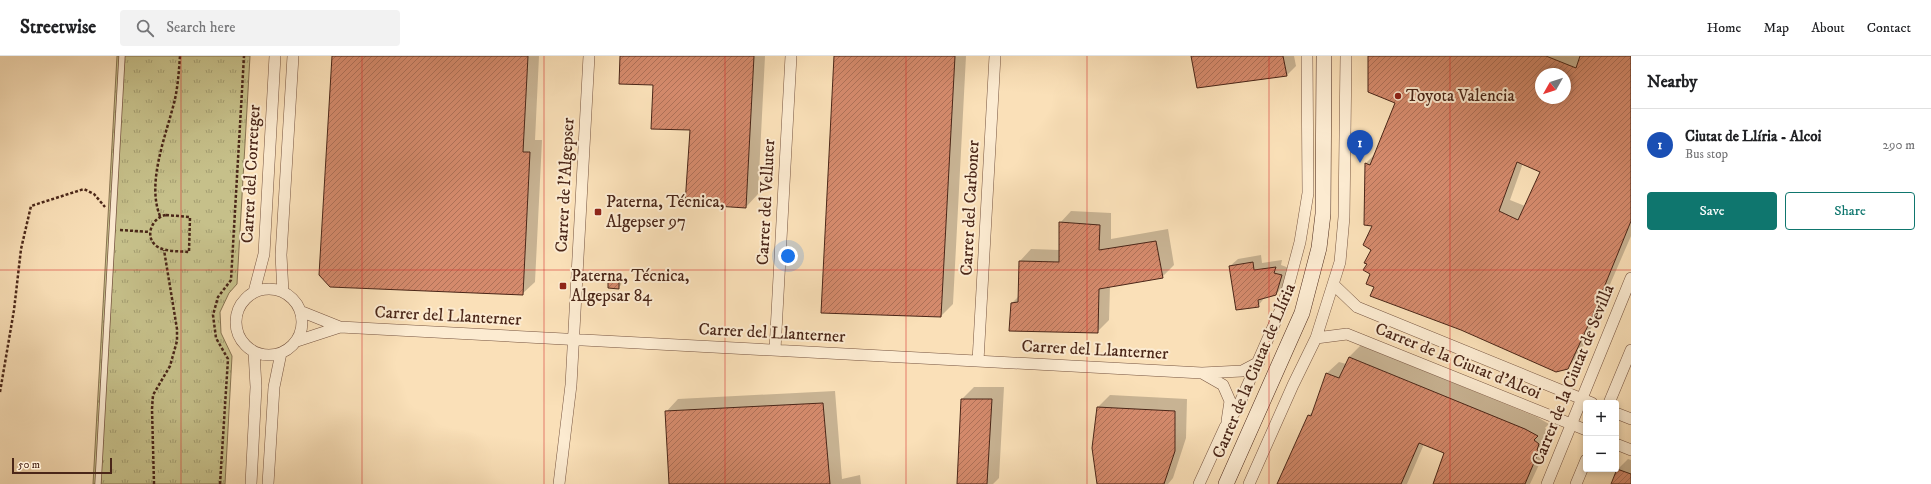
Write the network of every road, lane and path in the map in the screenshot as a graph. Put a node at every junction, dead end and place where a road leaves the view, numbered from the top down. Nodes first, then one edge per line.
1 (122, 56) edge
2 (180, 56) edge
3 (244, 56) edge
4 (275, 56) edge
5 (293, 56) edge
6 (589, 56) edge
7 (791, 56) edge
8 (995, 56) edge
9 (1306, 56) edge
10 (1324, 56) edge
11 (1346, 56) edge
12 (160, 216) junction
13 (112, 230) junction
14 (150, 232) junction
15 (164, 250) junction
16 (1631, 278) edge
17 (1334, 285) junction
18 (254, 292) junction
19 (282, 292) junction
20 (300, 311) junction
21 (340, 327) junction
22 (1316, 338) junction
23 (573, 340) junction
24 (297, 341) junction
25 (775, 350) junction
26 (1631, 350) edge
27 (254, 352) junction
28 (282, 353) junction
29 (978, 361) junction
30 (1259, 362) junction
31 (1202, 373) junction
32 (0, 392) edge
33 (1582, 399) junction
34 (1610, 400) edge
35 (1619, 414) edge
36 (1631, 419) edge
37 (1572, 424) junction
38 (1225, 427) junction
39 (1583, 429) edge
40 (1619, 445) edge
41 (1631, 450) edge
42 (1583, 467) edge
43 (98, 484) edge
44 (154, 484) edge
45 (220, 484) edge
46 (251, 484) edge
47 (268, 484) edge
48 (559, 484) edge
49 (1199, 484) edge
50 (1226, 484) edge
51 (1249, 484) edge
52 (1547, 484) edge
53 (1576, 484) edge

1 - 13 lane
2 - 12 path
3 - 45 path
4 - 18 street, Carrer del Corretger
5 - 19 street, Carrer del Corretger
6 - 23 street, Carrer de l'Algepser
7 - 25 street, Carrer del Velluter
8 - 29 street, Carrer del Carboner
9 - 30 street, Carrer de la Ciutat de Llíria
10 - 50 street, Carrer de la Ciutat de Llíria
11 - 17 street
12 - 14 path
12 - 15 path
13 - 14 path
13 - 32 path
13 - 43 lane
14 - 15 path
15 - 44 path
16 - 33 street, Carrer de la Ciutat de Sevilla
17 - 22 street
17 - 33 street, Carrer de la Ciutat d'Alcoi
18 - 19 street
18 - 27 street
19 - 20 street
20 - 21 street, Carrer del Llanterner
20 - 24 street
21 - 23 street, Carrer del Llanterner
21 - 24 street, Carrer del Llanterner
22 - 37 street, Carrer de la Ciutat d'Alcoi
22 - 51 street
23 - 25 street, Carrer del Llanterner
23 - 48 street, Carrer de l'Algepser
24 - 28 street
25 - 29 street, Carrer del Llanterner
26 - 34 street
27 - 28 street
27 - 46 street
28 - 47 street
29 - 31 street, Carrer del Llanterner
30 - 31 street, Carrer del Llanterner
30 - 38 street, Carrer de la Ciutat de Llíria
31 - 38 street, Carrer del Llanterner
33 - 37 street, Carrer de la Ciutat de Sevilla
35 - 36 street
37 - 39 street, Carrer de la Ciutat d'Alcoi
37 - 52 street, Carrer de la Ciutat de Sevilla
38 - 49 street, Carrer de la Ciutat de Llíria
40 - 41 street
42 - 53 street

